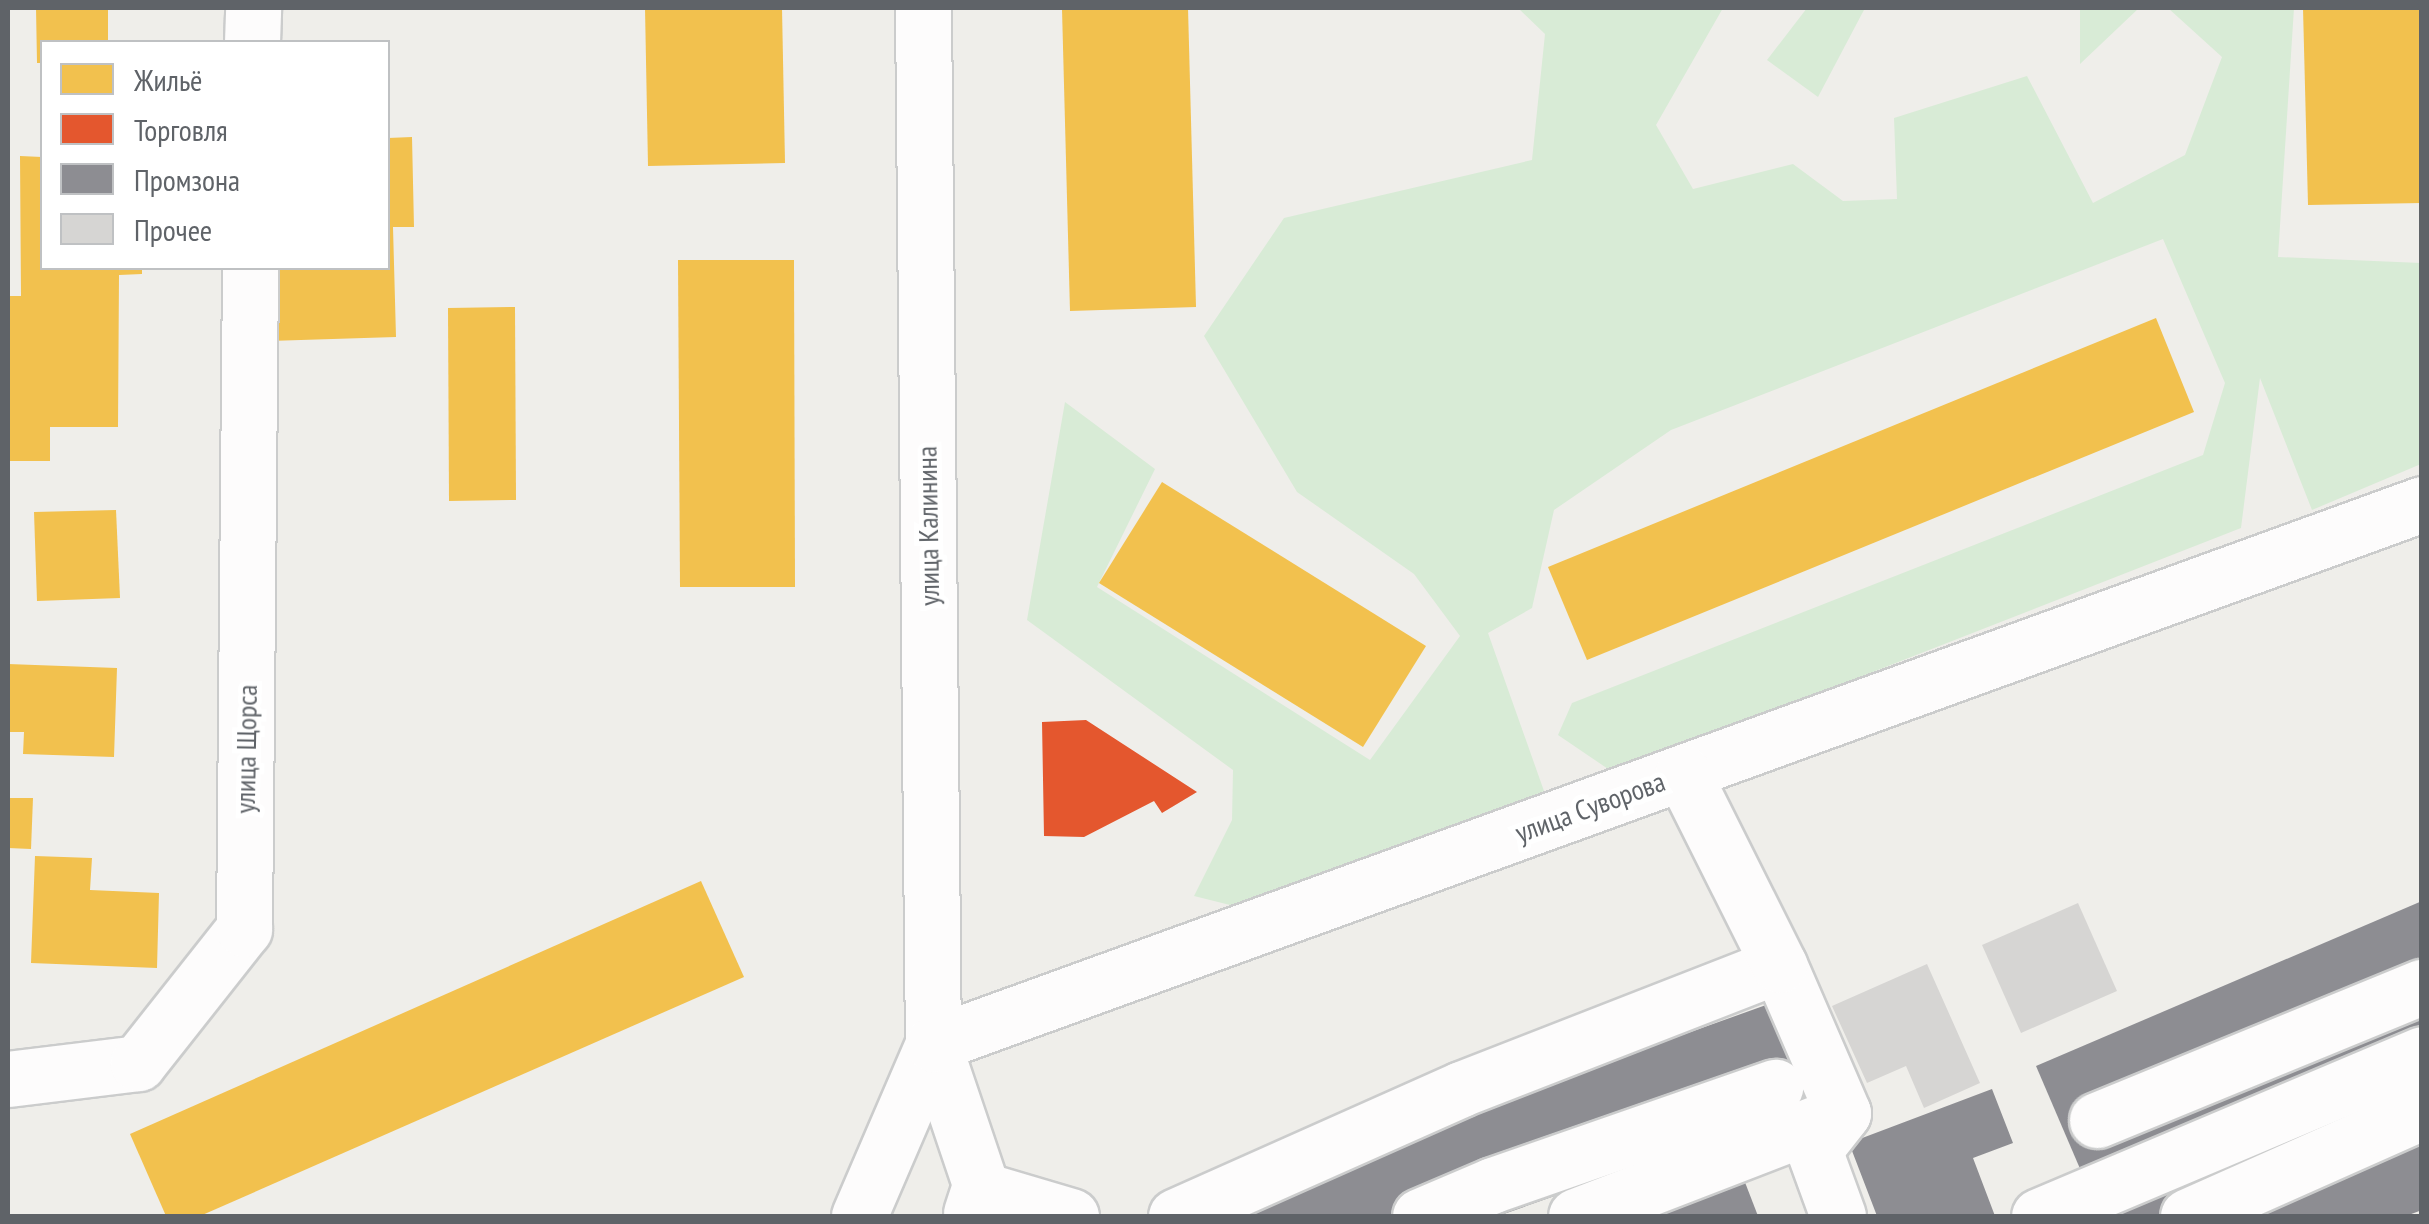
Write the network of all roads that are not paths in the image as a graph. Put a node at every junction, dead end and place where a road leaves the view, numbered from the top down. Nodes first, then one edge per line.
1 (252, 8) edge
2 (923, 8) edge
3 (252, 40) edge
4 (250, 270) edge
5 (2422, 504) edge
6 (1683, 773) junction
7 (1779, 964) junction
8 (2422, 987) edge
9 (933, 1044) junction
10 (2422, 1054) edge
11 (8, 1079) edge
12 (1775, 1087) dead end
13 (2422, 1112) edge
14 (1843, 1113) junction
15 (2097, 1120) dead end
16 (980, 1207) edge
17 (1590, 1214) edge
18 (859, 1216) edge
19 (1072, 1216) edge
20 (1176, 1216) edge
21 (1420, 1216) edge
22 (1838, 1216) edge
23 (2040, 1216) edge
24 (2188, 1216) edge

1 - 3 street
2 - 9 street, улица Калинина
4 - 11 street, улица Щорса
5 - 6 street, улица Суворова
6 - 7 street
6 - 9 street, улица Суворова
7 - 14 street
7 - 20 street
8 - 15 street
9 - 16 street
9 - 18 street
10 - 23 street
12 - 21 street
13 - 24 street
14 - 17 street
14 - 22 street
16 - 19 street

